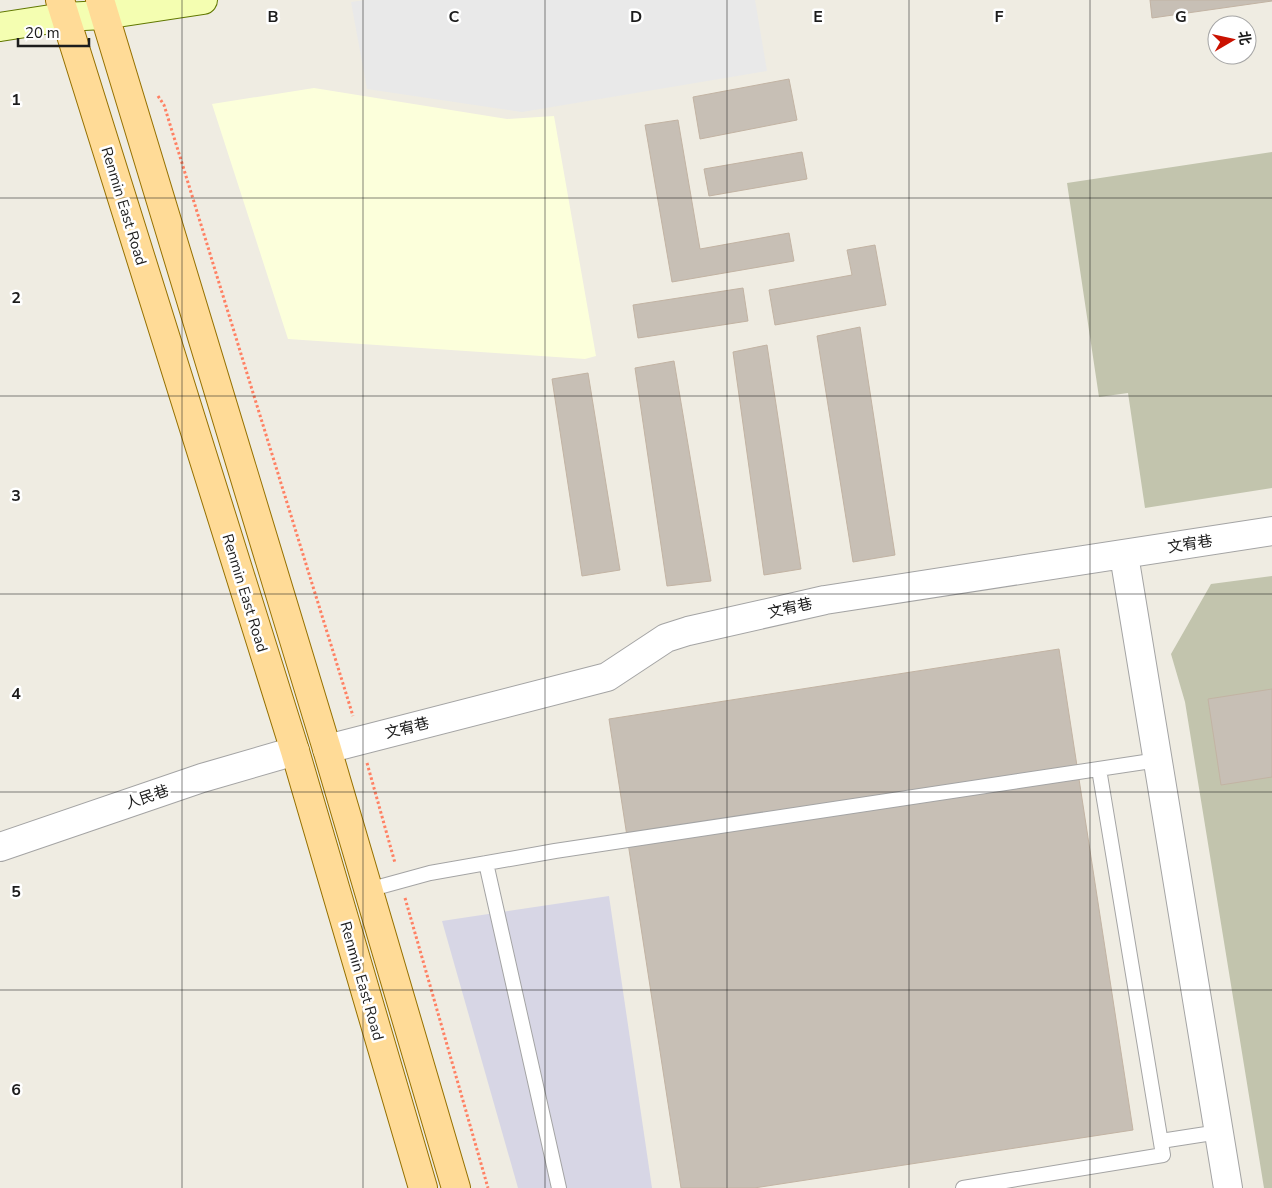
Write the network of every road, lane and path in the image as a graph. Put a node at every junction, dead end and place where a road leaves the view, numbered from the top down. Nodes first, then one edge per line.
1 (203, 0) edge
2 (102, 8) edge
3 (62, 9) edge
4 (0, 27) edge
5 (153, 89) dead end
6 (1272, 532) edge
7 (1124, 555) junction
8 (360, 740) junction
9 (327, 749) junction
10 (296, 751) junction
11 (1158, 760) junction
12 (1099, 769) junction
13 (0, 847) edge
14 (486, 863) junction
15 (400, 881) junction
16 (368, 890) junction
17 (1219, 1132) junction
18 (1161, 1141) junction
19 (423, 1188) edge
20 (456, 1188) edge
21 (488, 1188) edge
22 (559, 1188) edge
23 (963, 1188) edge
24 (1228, 1188) edge

1 - 2 main road
2 - 3 main road
2 - 9 main road, Renmin East Road
3 - 4 main road
3 - 10 main road, Renmin East Road
5 - 8 path
6 - 7 street, 文宥巷
7 - 8 street, 文宥巷
7 - 11 street
8 - 9 street, 文宥巷
8 - 15 path
9 - 16 main road, Renmin East Road
10 - 13 street, 人民巷
10 - 19 main road, Renmin East Road
11 - 12 lane
11 - 17 street
12 - 14 lane
12 - 18 lane
14 - 15 lane
14 - 22 lane
15 - 16 lane
15 - 21 path
16 - 20 main road, Renmin East Road
17 - 18 lane
17 - 24 street
18 - 23 lane

